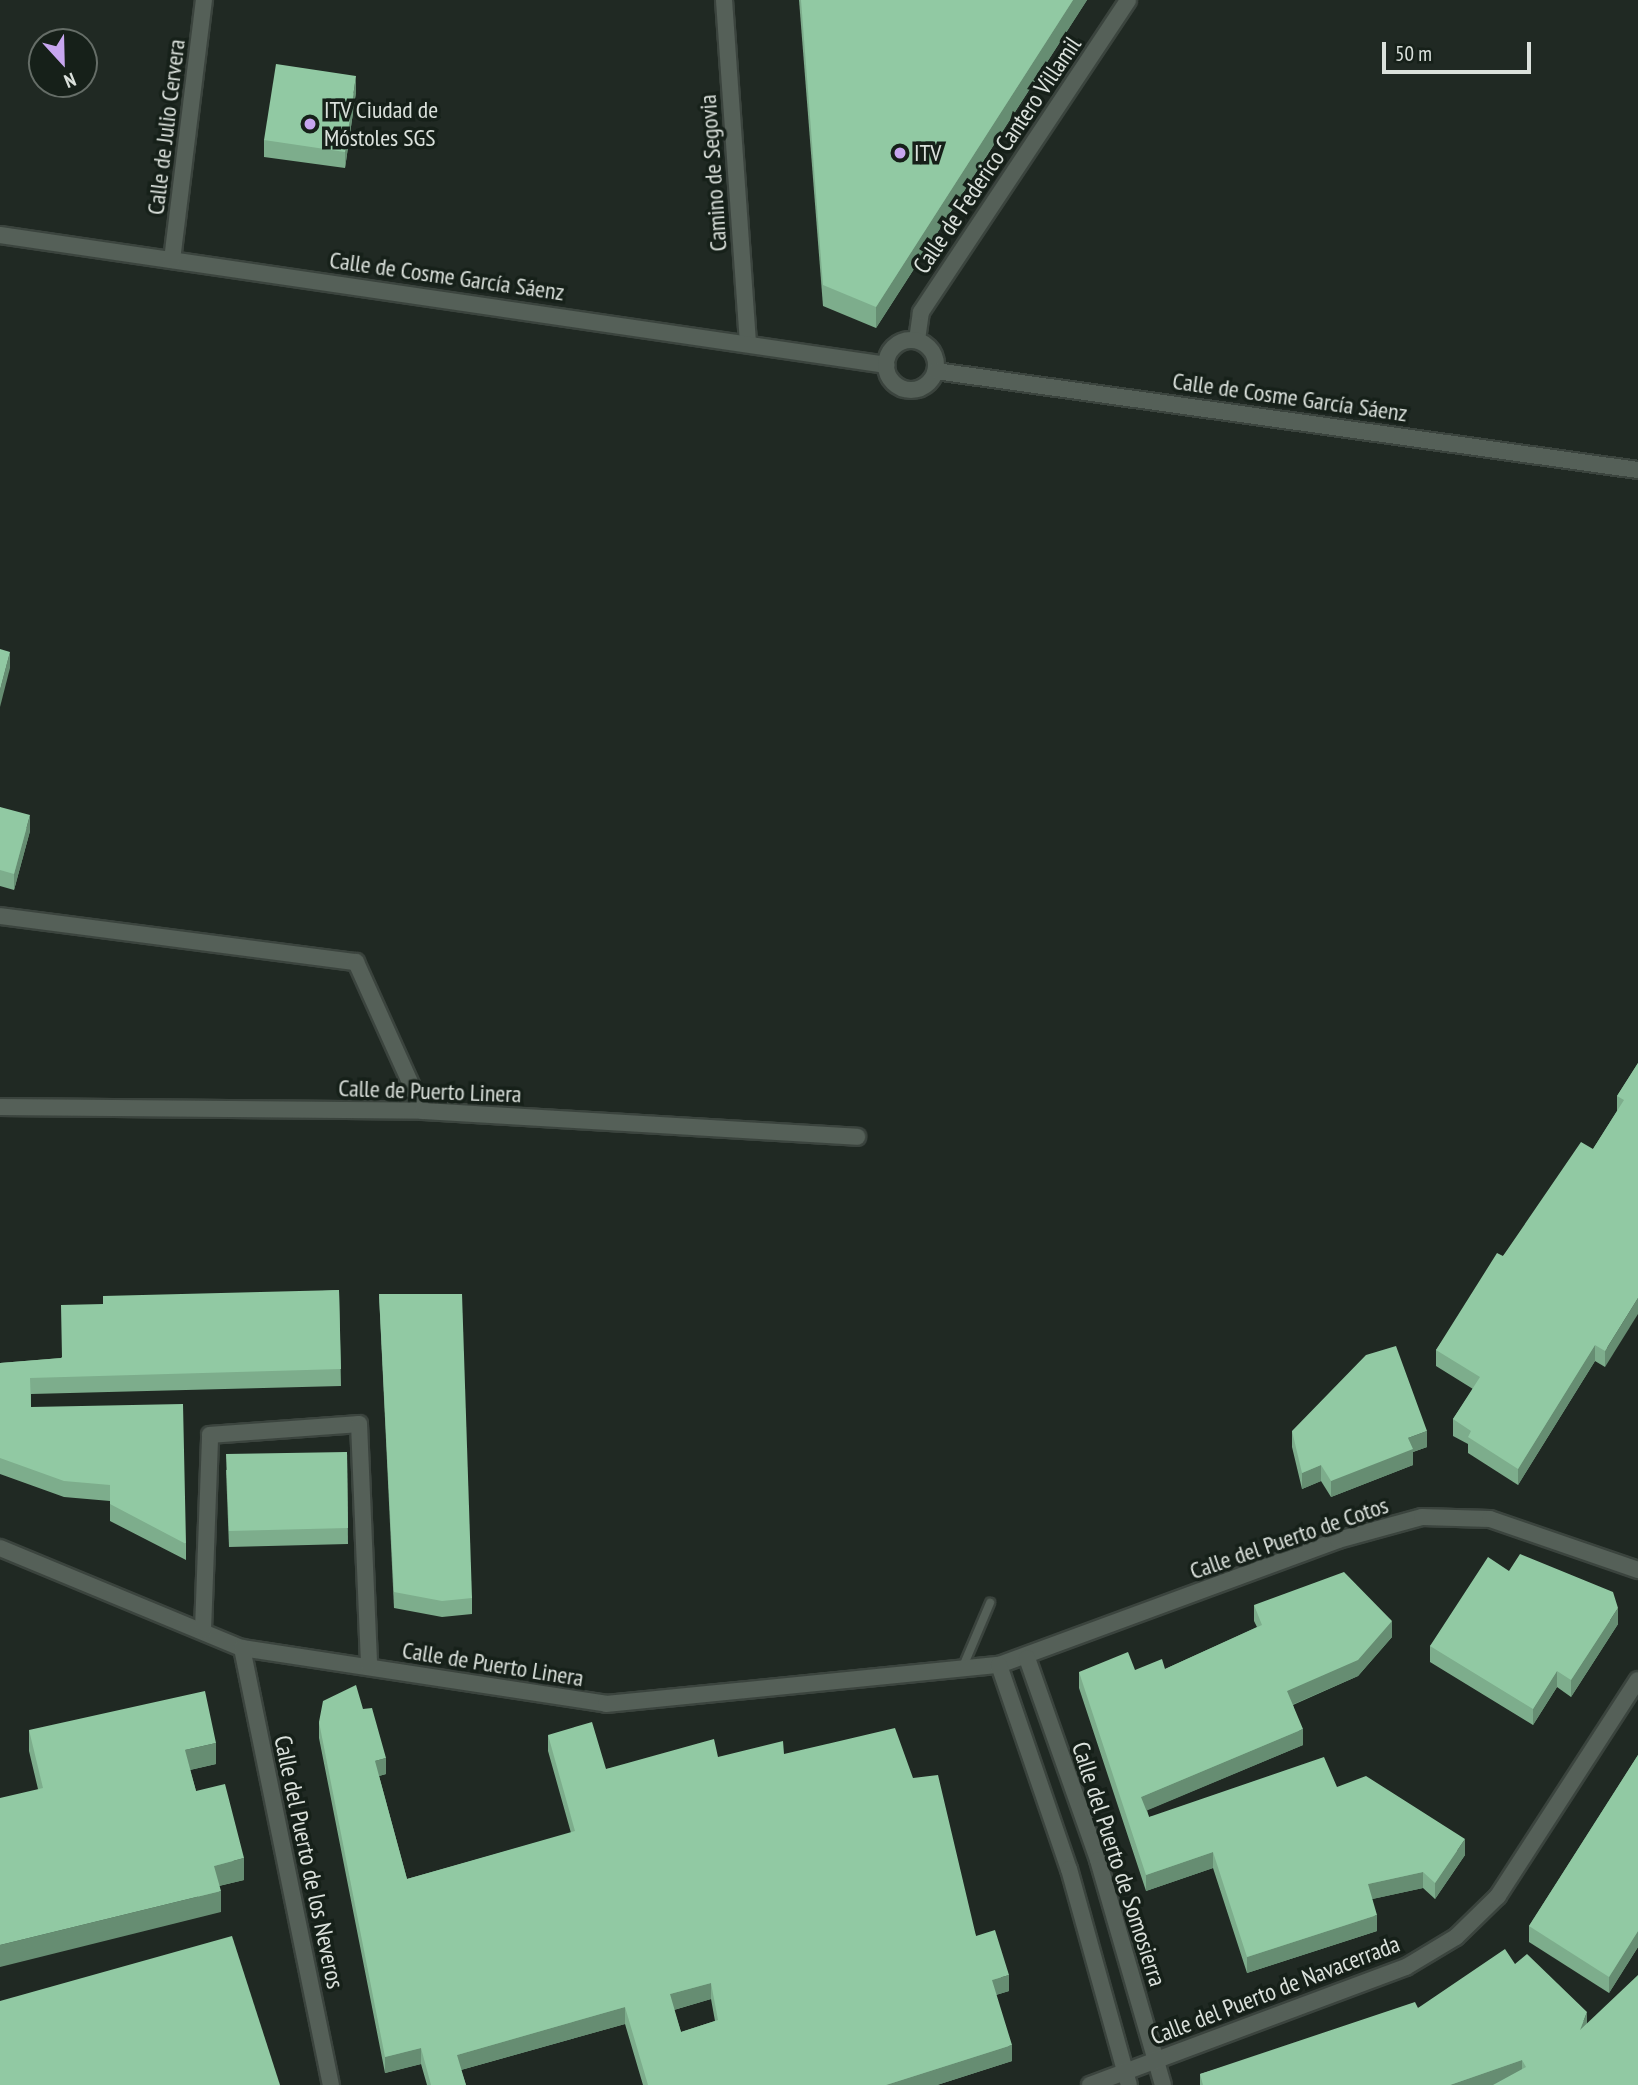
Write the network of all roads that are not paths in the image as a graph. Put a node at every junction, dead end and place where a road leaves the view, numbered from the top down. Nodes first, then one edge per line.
1 (204, 0) edge
2 (724, 0) edge
3 (1126, 1) edge
4 (0, 235) edge
5 (172, 260) junction
6 (917, 340) junction
7 (748, 342) junction
8 (887, 365) junction
9 (936, 371) junction
10 (1638, 470) edge
11 (0, 916) edge
12 (0, 1107) edge
13 (423, 1111) junction
14 (857, 1137) dead end
15 (0, 1548) edge
16 (1638, 1570) edge
17 (990, 1603) dead end
18 (202, 1630) junction
19 (242, 1648) junction
20 (1027, 1658) junction
21 (999, 1665) junction
22 (369, 1667) junction
23 (962, 1669) junction
24 (1638, 1680) edge
25 (1156, 2059) junction
26 (1128, 2079) edge
27 (331, 2085) edge
28 (1090, 2085) edge
29 (1163, 2085) edge

1 - 5 street, Calle de Julio Cervera
2 - 7 street, Camino de Segovia
3 - 6 street, Calle de Federico Cantero Villamil
4 - 5 street, Calle de Cosme García Sáenz
5 - 7 street, Calle de Cosme García Sáenz
6 - 8 street
6 - 9 street
7 - 8 street, Calle de Cosme García Sáenz
8 - 9 street
9 - 10 street, Calle de Cosme García Sáenz
11 - 13 street
12 - 13 street, Calle de Puerto Linera
13 - 14 street, Calle de Puerto Linera
15 - 18 street, Calle de Puerto Linera
16 - 20 street, Calle del Puerto de Cotos
17 - 23 lane
18 - 19 street, Calle de Puerto Linera
18 - 22 street
19 - 22 street, Calle de Puerto Linera
19 - 27 street, Calle del Puerto de los Neveros
20 - 21 street, Calle del Puerto de Cotos
20 - 25 street, Calle del Puerto de Somosierra
21 - 23 street, Calle de Puerto Linera
21 - 26 street, Calle del Puerto de Somosierra
22 - 23 street, Calle de Puerto Linera
24 - 25 street, Calle del Puerto de Navacerrada
25 - 26 street, Calle del Puerto de Navacerrada
25 - 29 street, Calle del Puerto de Somosierra
26 - 28 street, Calle del Puerto de Navacerrada

